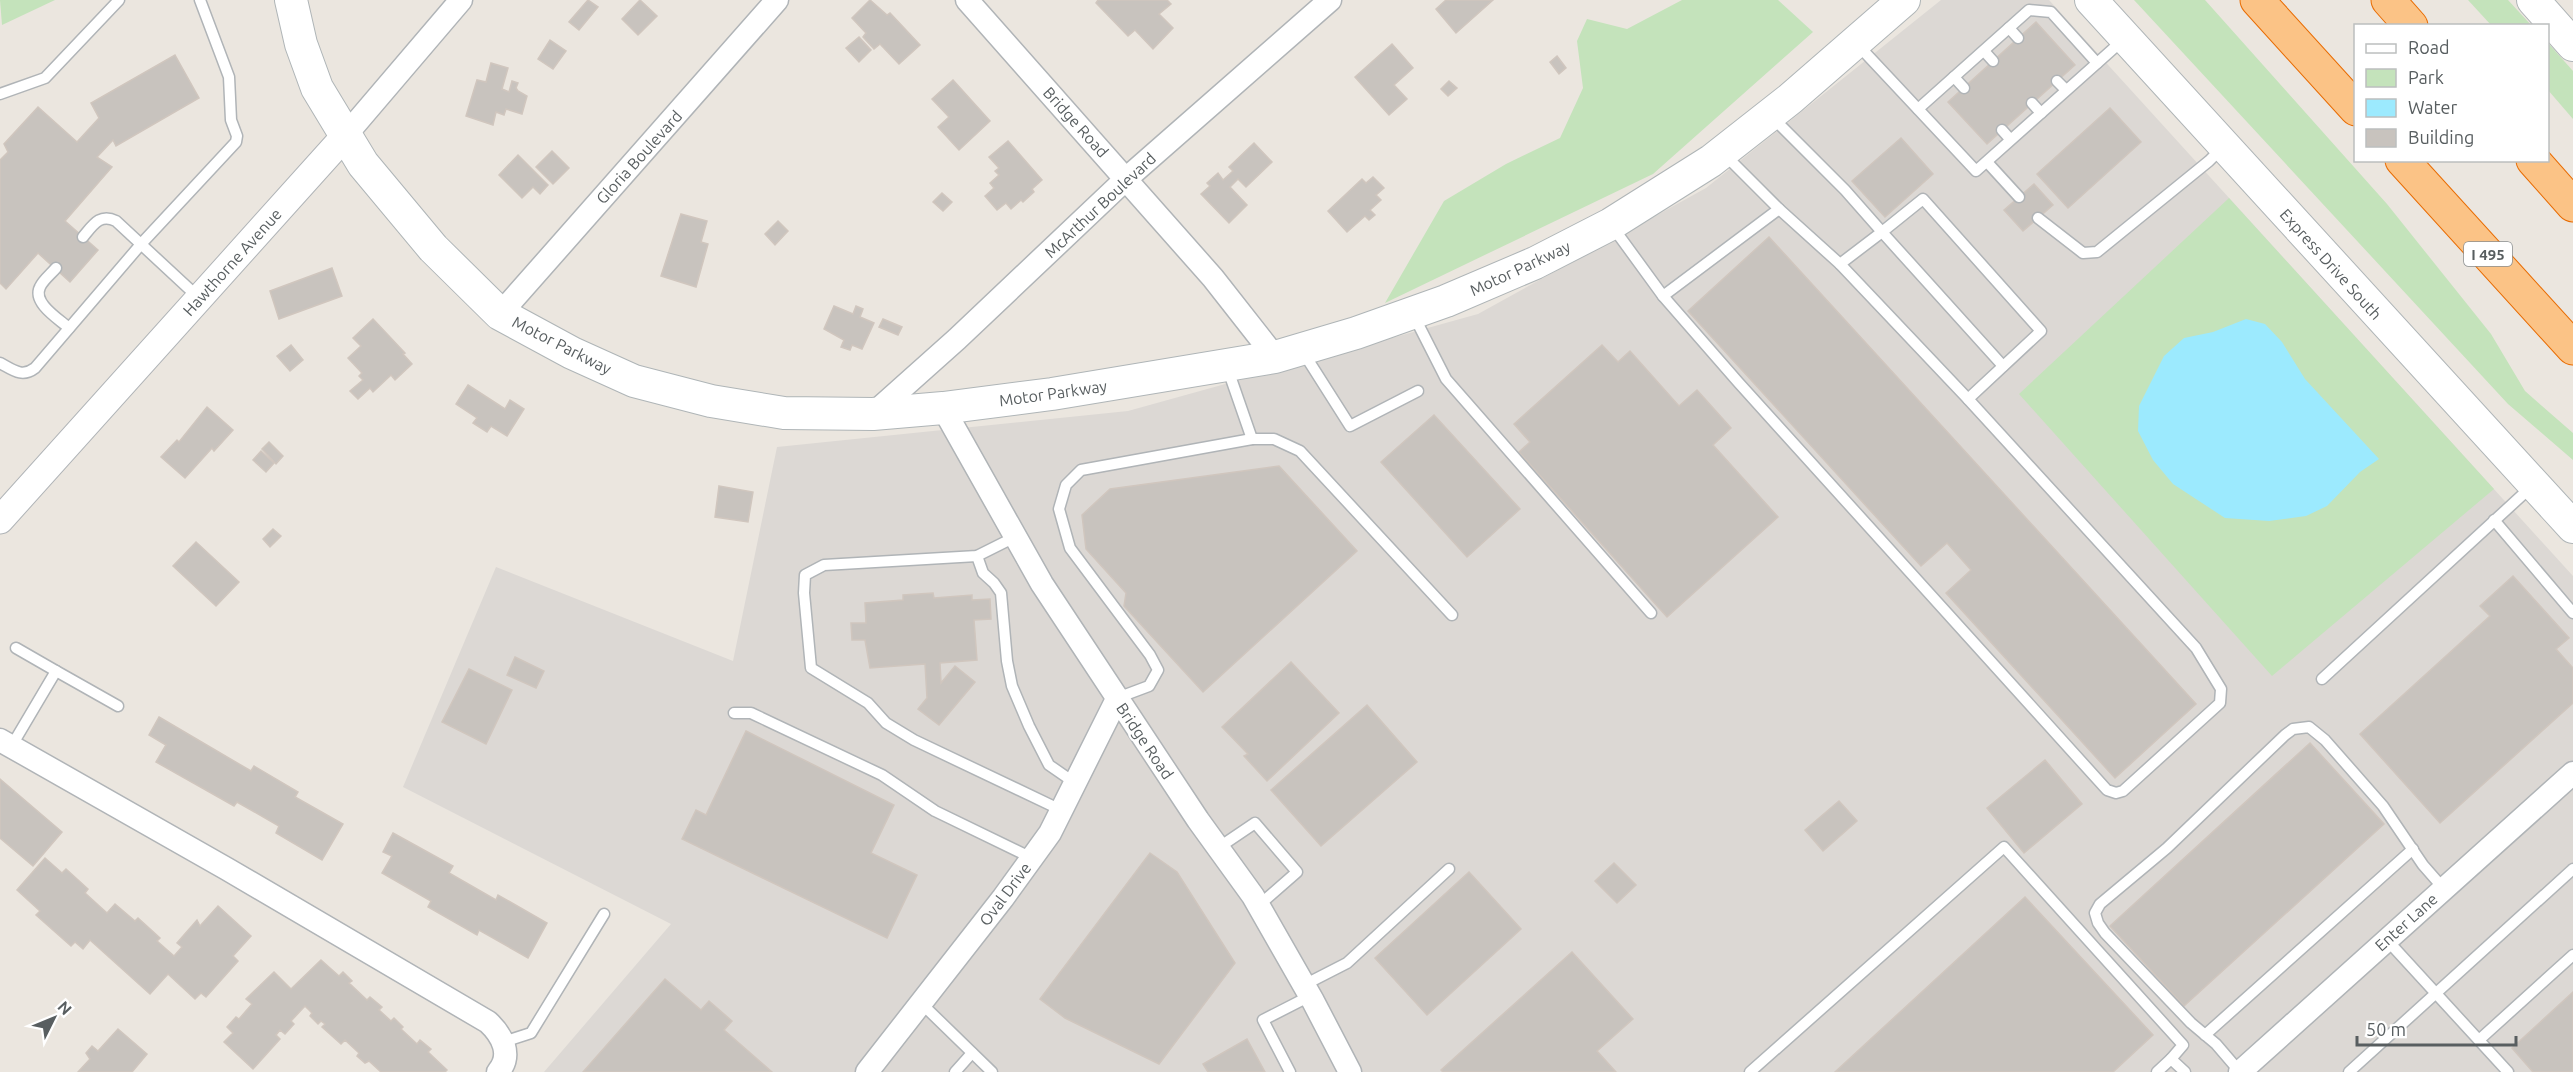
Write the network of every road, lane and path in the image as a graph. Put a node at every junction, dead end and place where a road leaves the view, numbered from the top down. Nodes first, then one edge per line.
1 (119, 0) edge
2 (200, 0) edge
3 (291, 0) edge
4 (461, 0) edge
5 (777, 0) edge
6 (967, 0) edge
7 (1330, 0) edge
8 (1905, 0) edge
9 (2091, 0) edge
10 (2257, 0) edge
11 (2388, 0) edge
12 (2533, 0) edge
13 (2410, 24) edge
14 (2009, 28) junction
15 (2018, 38) dead end
16 (2126, 38) junction
17 (1856, 43) junction
18 (2573, 45) edge
19 (1984, 51) junction
20 (1993, 61) dead end
21 (2097, 63) junction
22 (1954, 76) junction
23 (2056, 81) dead end
24 (1964, 88) dead end
25 (2066, 90) junction
26 (0, 94) edge
27 (2032, 103) dead end
28 (2354, 108) edge
29 (1918, 109) junction
30 (2041, 113) junction
31 (1770, 115) junction
32 (2002, 130) dead end
33 (345, 136) junction
34 (2010, 139) junction
35 (2224, 146) junction
36 (1723, 152) junction
37 (1987, 162) junction
38 (2404, 162) edge
39 (2535, 162) edge
40 (1127, 178) junction
41 (2019, 197) dead end
42 (2573, 205) edge
43 (1779, 209) junction
44 (2038, 218) dead end
45 (1611, 224) junction
46 (1882, 232) junction
47 (83, 237) dead end
48 (142, 243) junction
49 (1840, 264) junction
50 (56, 268) dead end
51 (1663, 296) junction
52 (200, 298) junction
53 (1412, 313) junction
54 (500, 314) junction
55 (69, 328) junction
56 (2573, 348) edge
57 (1288, 353) junction
58 (0, 363) edge
59 (2003, 366) junction
60 (1226, 367) junction
61 (1418, 391) dead end
62 (1968, 399) junction
63 (943, 408) junction
64 (873, 414) junction
65 (1252, 439) junction
66 (2534, 484) junction
67 (0, 520) edge
68 (2494, 520) junction
69 (2573, 527) edge
70 (1015, 537) junction
71 (977, 556) junction
72 (1651, 612) dead end
73 (2573, 614) edge
74 (1452, 615) dead end
75 (16, 648) dead end
76 (56, 671) junction
77 (2322, 679) dead end
78 (1117, 699) junction
79 (118, 706) dead end
80 (734, 713) dead end
81 (6, 743) edge
82 (2573, 773) edge
83 (1075, 783) junction
84 (1061, 810) junction
85 (1218, 848) junction
86 (2413, 849) junction
87 (1032, 858) junction
88 (2573, 868) edge
89 (1449, 869) dead end
90 (2444, 889) junction
91 (1258, 906) junction
92 (604, 914) dead end
93 (2387, 940) junction
94 (2573, 955) edge
95 (1307, 991) junction
96 (2435, 992) junction
97 (921, 1003) junction
98 (2205, 1035) junction
99 (2480, 1040) junction
100 (503, 1042) junction
101 (972, 1053) junction
102 (2171, 1059) junction
103 (498, 1072) edge
104 (867, 1072) edge
105 (955, 1072) edge
106 (992, 1072) edge
107 (1290, 1072) edge
108 (1350, 1072) edge
109 (1750, 1072) edge
110 (2157, 1072) edge
111 (2185, 1072) edge
112 (2240, 1072) edge
113 (2349, 1072) edge
114 (2508, 1072) edge

1 - 26 lane
2 - 48 lane
3 - 33 main road, Motor Parkway
4 - 33 street, Hawthorne Avenue
5 - 54 street, Gloria Boulevard
6 - 40 street, Bridge Road
7 - 40 street, McArthur Boulevard
8 - 17 main road, Motor Parkway
9 - 16 main road, Express Drive South
10 - 28 highway
11 - 13 highway
12 - 18 main road
14 - 15 lane
14 - 19 lane
14 - 21 lane
16 - 21 lane
16 - 35 main road, Express Drive South
17 - 29 lane
17 - 31 main road, Motor Parkway
19 - 20 lane
19 - 22 lane
21 - 25 lane
22 - 24 lane
22 - 29 lane
23 - 25 lane
25 - 30 lane
27 - 30 lane
29 - 37 lane
30 - 34 lane
31 - 36 main road, Motor Parkway
31 - 46 lane
32 - 34 lane
33 - 52 street, Hawthorne Avenue
33 - 54 main road, Motor Parkway
34 - 37 lane
35 - 44 lane
35 - 66 main road, Express Drive South
36 - 43 lane
36 - 45 main road, Motor Parkway
37 - 41 lane
38 - 56 highway, I 495
39 - 42 highway
40 - 57 street, Bridge Road
40 - 64 street, McArthur Boulevard
43 - 49 lane
43 - 51 lane
45 - 51 lane
45 - 53 main road, Motor Parkway
46 - 49 lane
46 - 59 lane
46 - 59 lane
47 - 48 lane
48 - 52 lane
48 - 55 lane
49 - 62 lane
50 - 55 lane
51 - 62 lane
52 - 67 street, Hawthorne Avenue
53 - 57 main road, Motor Parkway
53 - 72 lane
54 - 64 main road, Motor Parkway
55 - 58 lane
57 - 60 main road, Motor Parkway
57 - 61 lane
59 - 62 lane
60 - 63 main road, Motor Parkway
60 - 65 lane
63 - 64 main road, Motor Parkway
63 - 70 street, Bridge Road
65 - 74 lane
65 - 78 lane
66 - 68 lane
66 - 69 main road, Express Drive South
68 - 73 lane
68 - 77 lane
70 - 71 lane
70 - 78 street, Bridge Road
71 - 83 lane
71 - 84 lane
75 - 76 lane
76 - 79 lane
76 - 81 lane
78 - 83 street, Oval Drive
78 - 85 street, Bridge Road
80 - 87 lane
81 - 100 street
82 - 90 street, Enter Lane
83 - 84 street, Oval Drive
84 - 87 street, Oval Drive
85 - 91 street, Bridge Road
85 - 91 lane
86 - 90 lane
86 - 98 lane
86 - 98 lane
87 - 97 street, Oval Drive
88 - 96 lane
89 - 95 lane
90 - 93 street, Enter Lane
91 - 95 street, Bridge Road
92 - 100 lane
93 - 96 lane
93 - 112 street, Enter Lane
94 - 99 lane
95 - 107 lane
95 - 108 street, Bridge Road
96 - 99 lane
96 - 113 lane
97 - 101 lane
97 - 104 street, Oval Drive
98 - 112 lane
99 - 114 lane
100 - 103 street
101 - 105 lane
101 - 106 lane
102 - 109 lane
102 - 110 lane
102 - 111 lane

